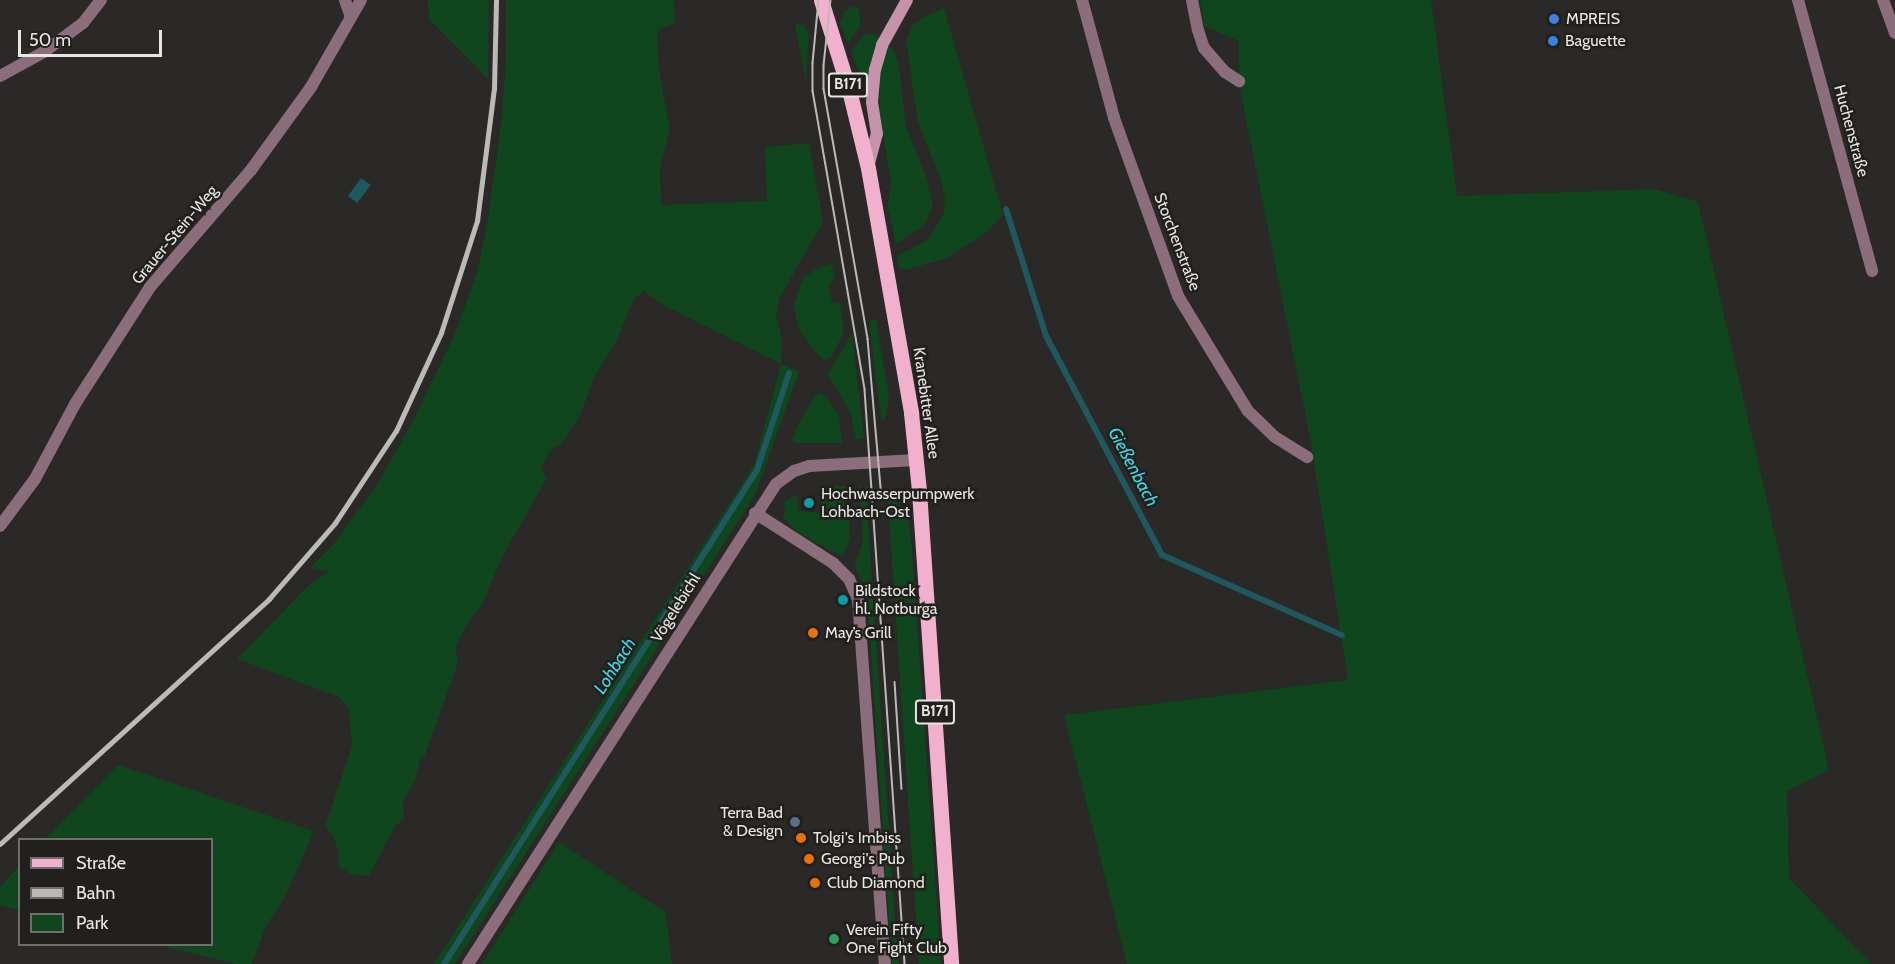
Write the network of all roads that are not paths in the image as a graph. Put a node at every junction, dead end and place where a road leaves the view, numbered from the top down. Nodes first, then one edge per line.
1 (100, 0) edge
2 (345, 0) edge
3 (361, 0) edge
4 (907, 0) edge
5 (1082, 0) edge
6 (1192, 0) edge
7 (1798, 0) edge
8 (1883, 0) edge
9 (824, 1) edge
10 (351, 17) junction
11 (1895, 33) edge
12 (0, 76) edge
13 (1239, 81) dead end
14 (868, 168) junction
15 (1872, 271) dead end
16 (1307, 457) dead end
17 (916, 460) junction
18 (755, 513) junction
19 (0, 526) edge
20 (468, 964) edge
21 (885, 964) edge
22 (951, 964) edge

1 - 12 street
2 - 10 street
3 - 10 street, Grauer-Stein-Weg
4 - 14 street
5 - 16 street, Storchenstraße
6 - 13 street
7 - 15 street, Huchenstraße
8 - 11 street
9 - 14 main road, Kranebitter Allee / B171
10 - 19 street, Grauer-Stein-Weg
14 - 17 main road, Kranebitter Allee / B171
17 - 18 street, Vögelebichl
17 - 22 main road, Kranebitter Allee / B171
18 - 20 street, Vögelebichl
18 - 21 street

